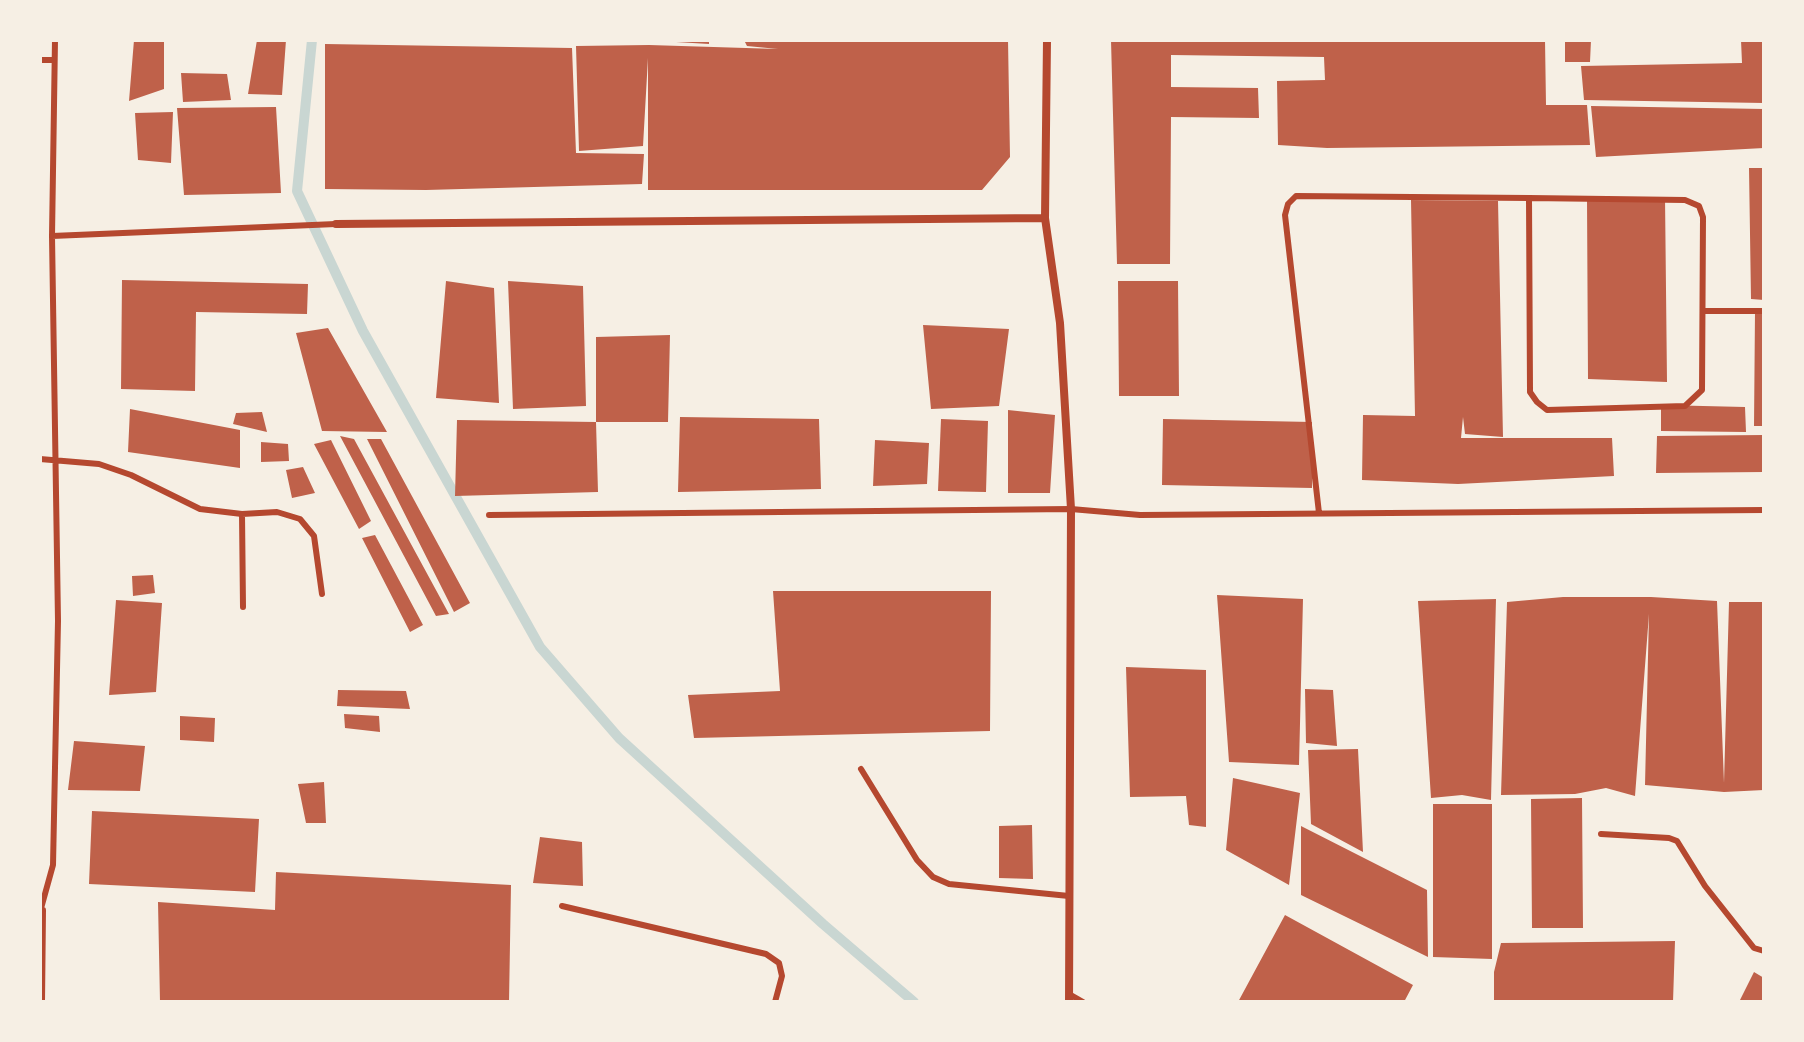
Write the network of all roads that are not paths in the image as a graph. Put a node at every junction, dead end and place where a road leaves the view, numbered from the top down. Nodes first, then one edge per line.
1 (55, 40) edge
2 (1047, 40) edge
3 (40, 60) edge
4 (54, 60) junction
5 (1529, 198) junction
6 (1045, 218) junction
7 (336, 224) joint
8 (52, 236) junction
9 (1703, 311) junction
10 (1764, 311) edge
11 (55, 458) junction
12 (40, 459) edge
13 (1071, 509) junction
14 (1764, 510) edge
15 (1319, 513) junction
16 (242, 514) junction
17 (489, 515) dead end
18 (322, 594) dead end
19 (243, 607) dead end
20 (861, 769) dead end
21 (1601, 834) dead end
22 (1069, 896) junction
23 (562, 906) dead end
24 (42, 910) edge
25 (1764, 951) edge
26 (1069, 998) edge
27 (42, 1002) edge
28 (775, 1002) edge
29 (1083, 1002) edge

1 - 4 lane
2 - 6 street
3 - 4 lane
4 - 8 lane
5 - 9 lane
5 - 9 lane
5 - 15 lane
6 - 7 street
6 - 13 street
7 - 8 lane
8 - 11 lane
9 - 10 lane
11 - 12 lane
11 - 16 lane
11 - 24 lane
13 - 15 lane
13 - 17 lane
13 - 22 street
14 - 15 lane
16 - 18 lane
16 - 19 lane
20 - 22 lane
21 - 25 lane
22 - 26 street
23 - 28 lane
24 - 27 lane
26 - 29 lane

